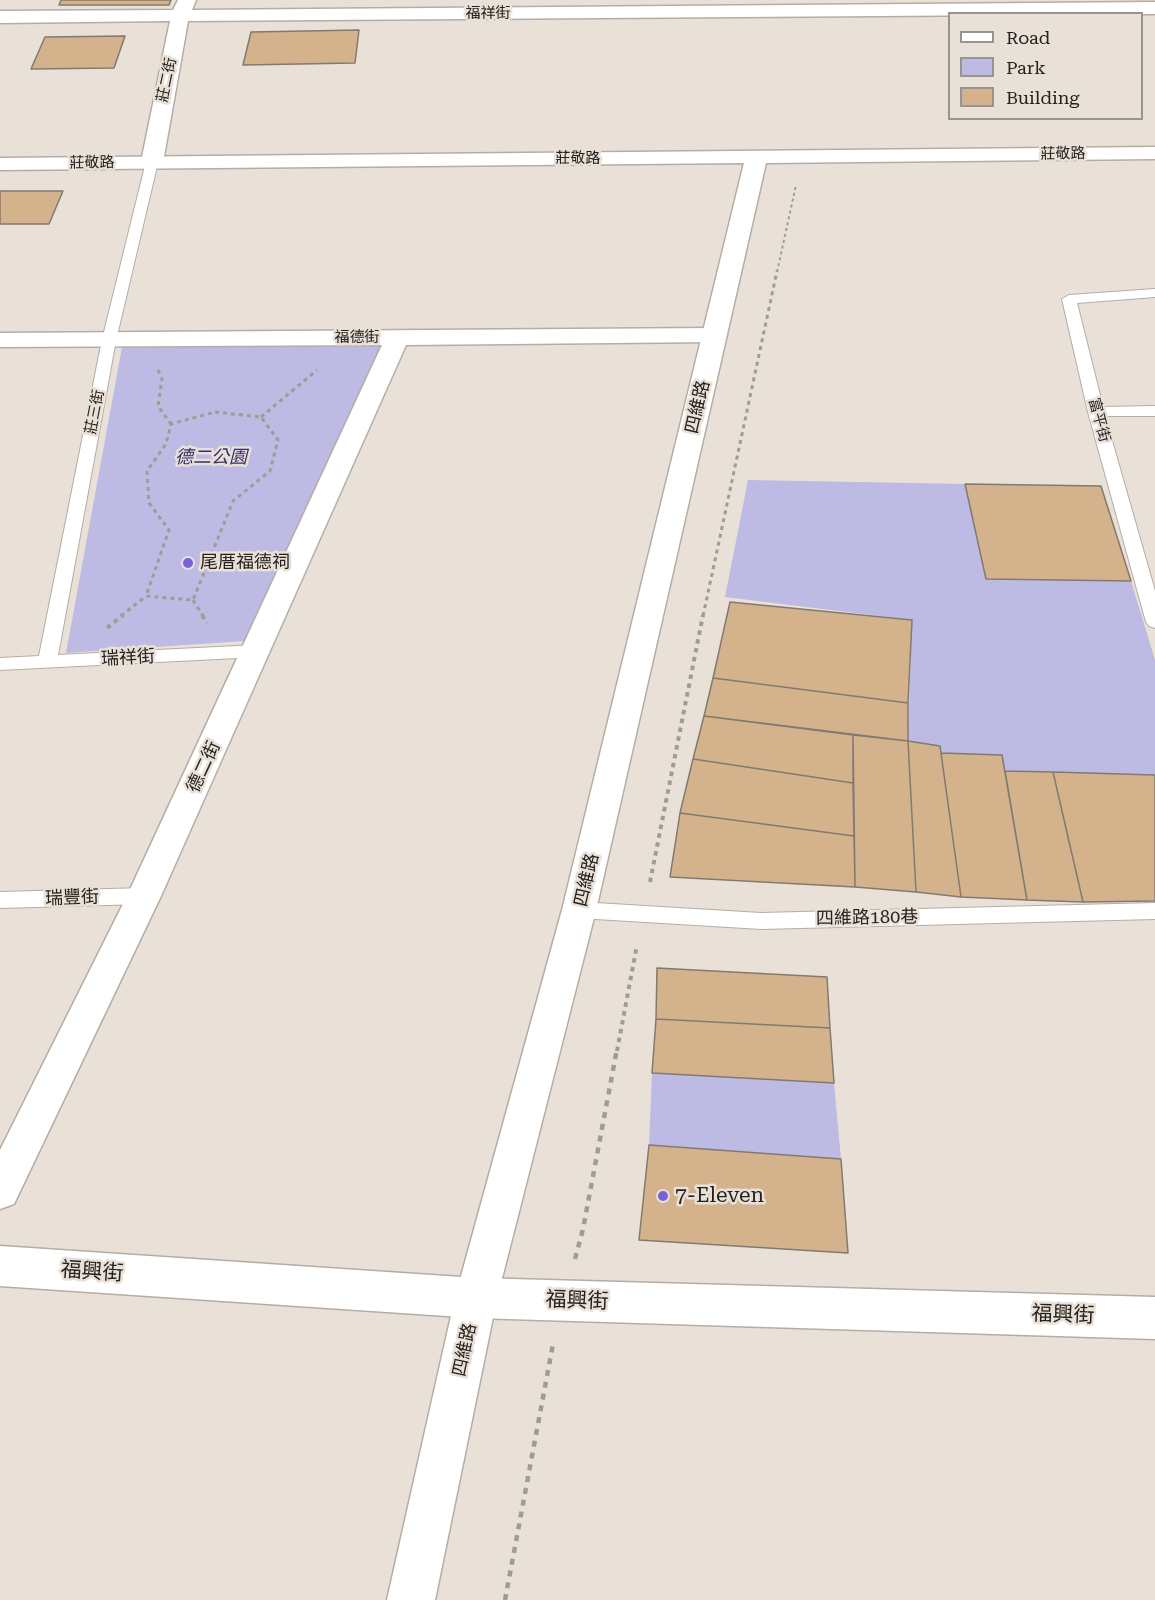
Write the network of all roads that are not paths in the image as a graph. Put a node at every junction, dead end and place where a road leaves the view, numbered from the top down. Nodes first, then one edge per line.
1 (781, 6) edge
2 (184, 8) edge
3 (1155, 8) edge
4 (0, 17) edge
5 (1155, 153) edge
6 (756, 158) junction
7 (152, 162) junction
8 (0, 164) edge
9 (1155, 293) edge
10 (714, 335) junction
11 (397, 338) junction
12 (0, 340) edge
13 (109, 340) junction
14 (1155, 411) edge
15 (1096, 412) junction
16 (1155, 622) edge
17 (257, 651) junction
18 (47, 663) junction
19 (0, 664) edge
20 (144, 896) junction
21 (0, 900) edge
22 (579, 910) junction
23 (1155, 911) edge
24 (0, 1191) edge
25 (0, 1266) edge
26 (476, 1298) junction
27 (1155, 1318) edge
28 (411, 1600) edge

1 - 2 street, 福祥街
1 - 3 street, 福祥街
2 - 4 street, 福祥街
2 - 7 street, 莊二街
5 - 6 street, 莊敬路
6 - 7 street, 莊敬路
6 - 10 street, 四維路
7 - 8 street, 莊敬路
7 - 13 lane, 莊三街
9 - 15 lane, 富平街
10 - 11 street, 福德街
10 - 22 street, 四維路
11 - 13 street, 福德街
11 - 17 street, 德二街
12 - 13 street, 福德街
13 - 18 lane, 莊三街
14 - 15 lane
15 - 16 lane, 富平街
17 - 18 lane, 瑞祥街
17 - 20 street, 德二街
18 - 19 lane, 瑞祥街
20 - 21 lane, 瑞豐街
20 - 24 street, 德二街
22 - 23 lane, 四維路180巷
22 - 26 street, 四維路
25 - 26 street, 福興街
26 - 27 street, 福興街
26 - 28 street, 四維路

